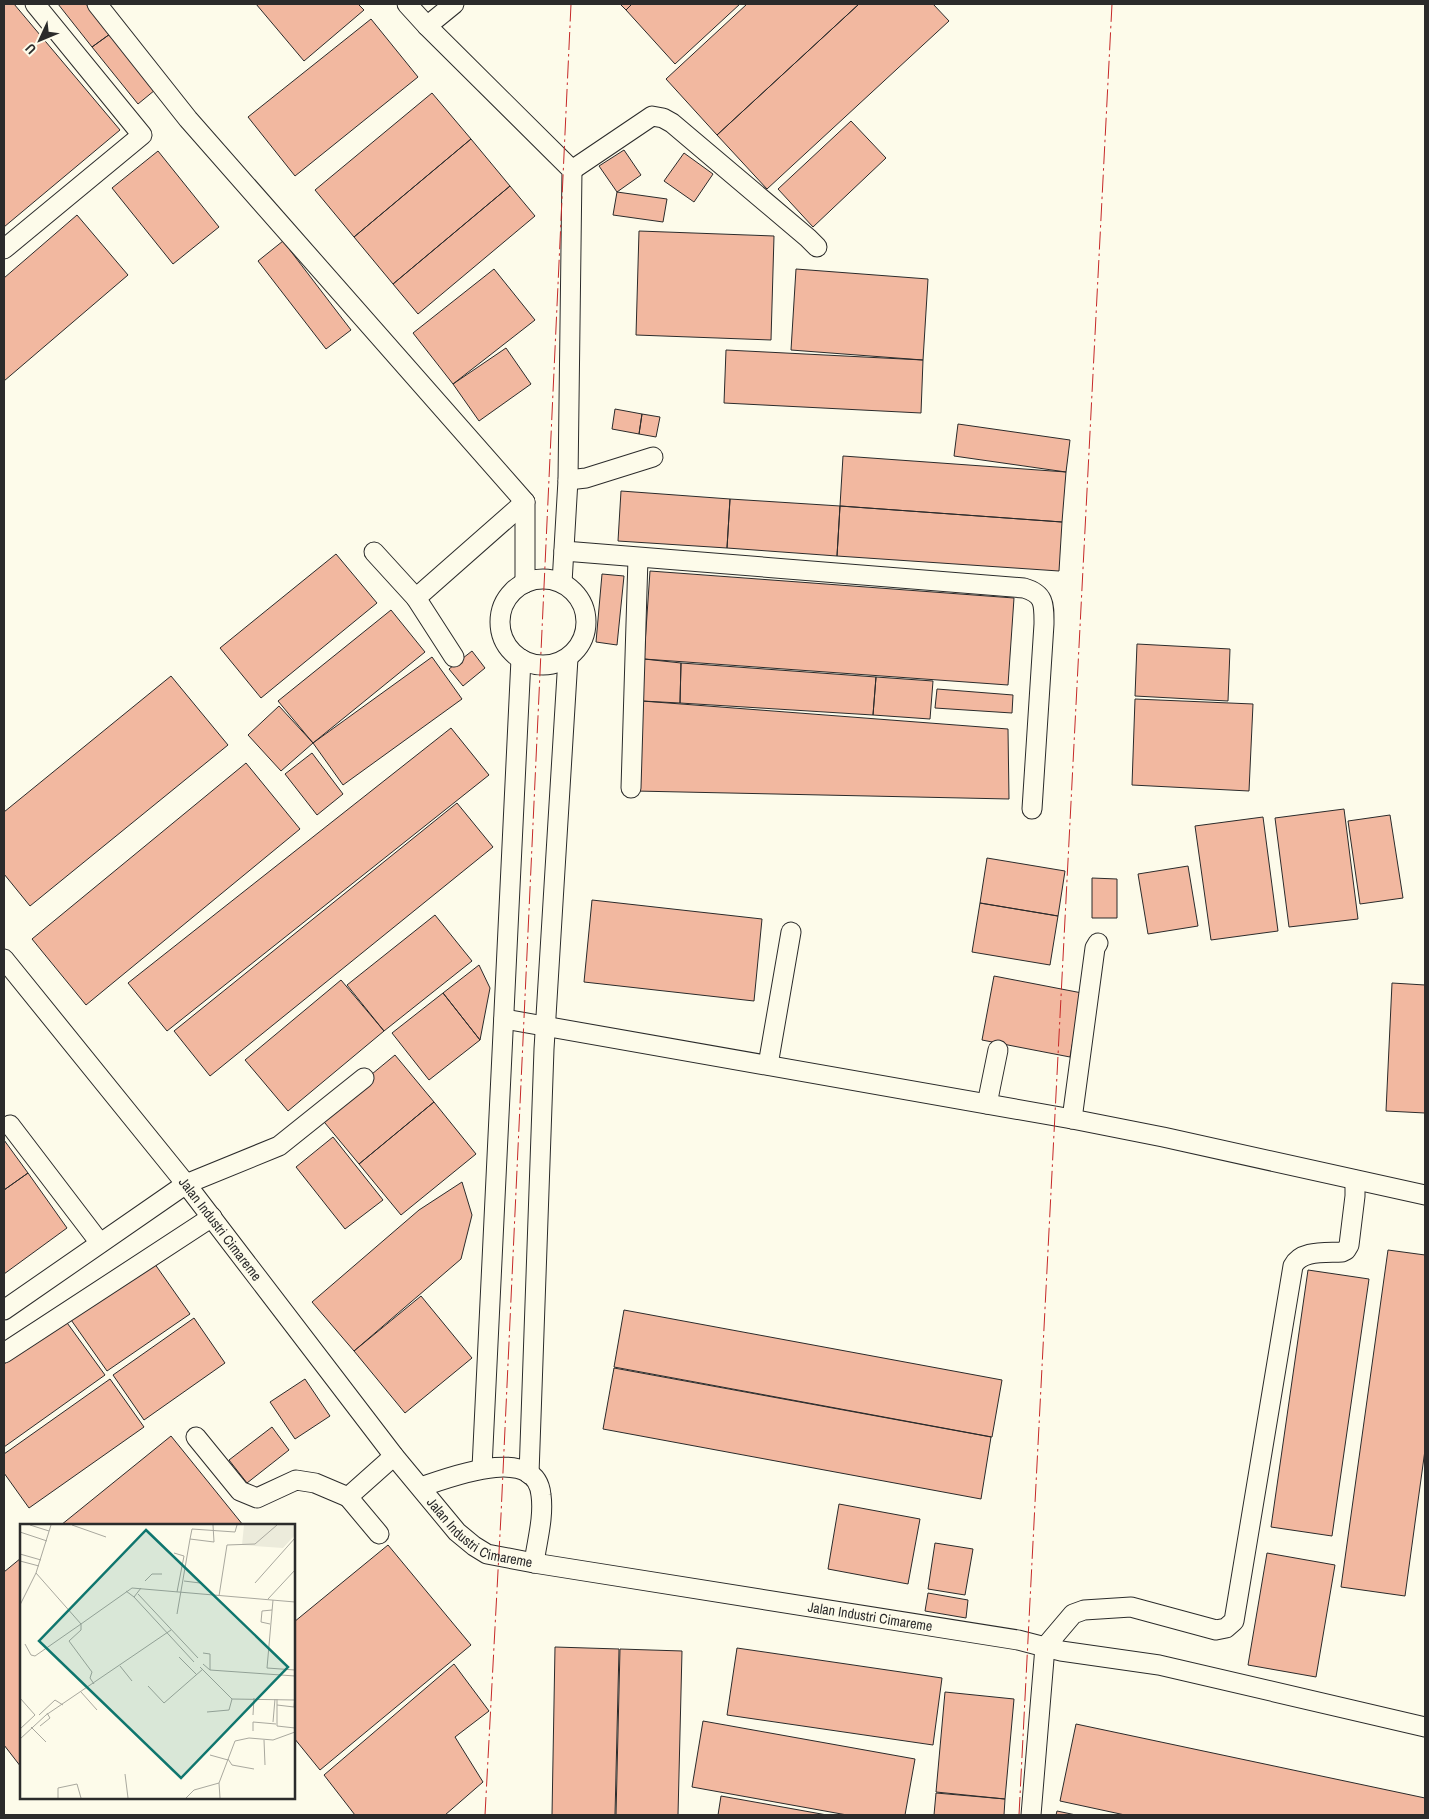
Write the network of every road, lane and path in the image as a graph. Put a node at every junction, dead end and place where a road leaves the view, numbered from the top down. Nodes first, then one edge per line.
1 (35, 4) edge
2 (97, 4) edge
3 (407, 4) edge
4 (454, 4) edge
5 (427, 26) junction
6 (572, 170) junction
7 (817, 247) dead end
8 (4, 249) edge
9 (653, 457) dead end
10 (568, 480) junction
11 (525, 502) junction
12 (564, 551) junction
13 (374, 552) dead end
14 (638, 558) junction
15 (525, 583) junction
16 (562, 583) junction
17 (416, 598) junction
18 (454, 658) dead end
19 (568, 658) junction
20 (520, 659) junction
21 (631, 788) dead end
22 (1032, 809) dead end
23 (791, 932) dead end
24 (1098, 943) dead end
25 (4, 959) edge
26 (504, 1019) junction
27 (546, 1026) junction
28 (998, 1050) dead end
29 (768, 1065) junction
30 (364, 1078) dead end
31 (987, 1104) junction
32 (1072, 1119) junction
33 (10, 1125) dead end
34 (1355, 1180) junction
35 (186, 1184) junction
36 (1425, 1195) edge
37 (212, 1217) junction
38 (100, 1242) junction
39 (4, 1310) edge
40 (4, 1353) edge
41 (196, 1437) dead end
42 (394, 1456) junction
43 (482, 1468) junction
44 (529, 1474) junction
45 (421, 1487) junction
46 (348, 1497) junction
47 (379, 1534) dead end
48 (534, 1563) junction
49 (1045, 1647) junction
50 (1425, 1727) edge
51 (1032, 1815) edge

1 - 8 lane
2 - 11 lane
3 - 5 lane
4 - 5 lane
5 - 6 lane
6 - 7 lane
6 - 10 lane
9 - 10 lane
10 - 12 lane
11 - 15 lane
11 - 17 lane
12 - 14 lane
12 - 16 lane
13 - 17 lane
14 - 21 lane
14 - 22 lane
15 - 16 lane
15 - 20 lane
16 - 19 lane
17 - 18 lane
19 - 20 lane
19 - 27 lane
20 - 26 lane
23 - 29 lane
24 - 32 lane
25 - 35 lane, Jalan Industri Cimareme
26 - 27 lane
26 - 43 lane
27 - 29 lane
27 - 44 lane
28 - 31 lane
29 - 31 lane
30 - 35 lane
31 - 32 lane
32 - 34 lane
33 - 38 lane
34 - 36 lane
34 - 49 lane
35 - 37 lane, Jalan Industri Cimareme
35 - 38 lane
37 - 40 lane
37 - 42 lane, Jalan Industri Cimareme
38 - 39 lane
41 - 46 lane
42 - 45 lane, Jalan Industri Cimareme
42 - 46 lane
43 - 44 lane
43 - 45 lane
44 - 48 lane
45 - 48 lane, Jalan Industri Cimareme
46 - 47 lane
48 - 49 lane, Jalan Industri Cimareme
49 - 50 lane, Jalan Industri Cimareme
49 - 51 lane

